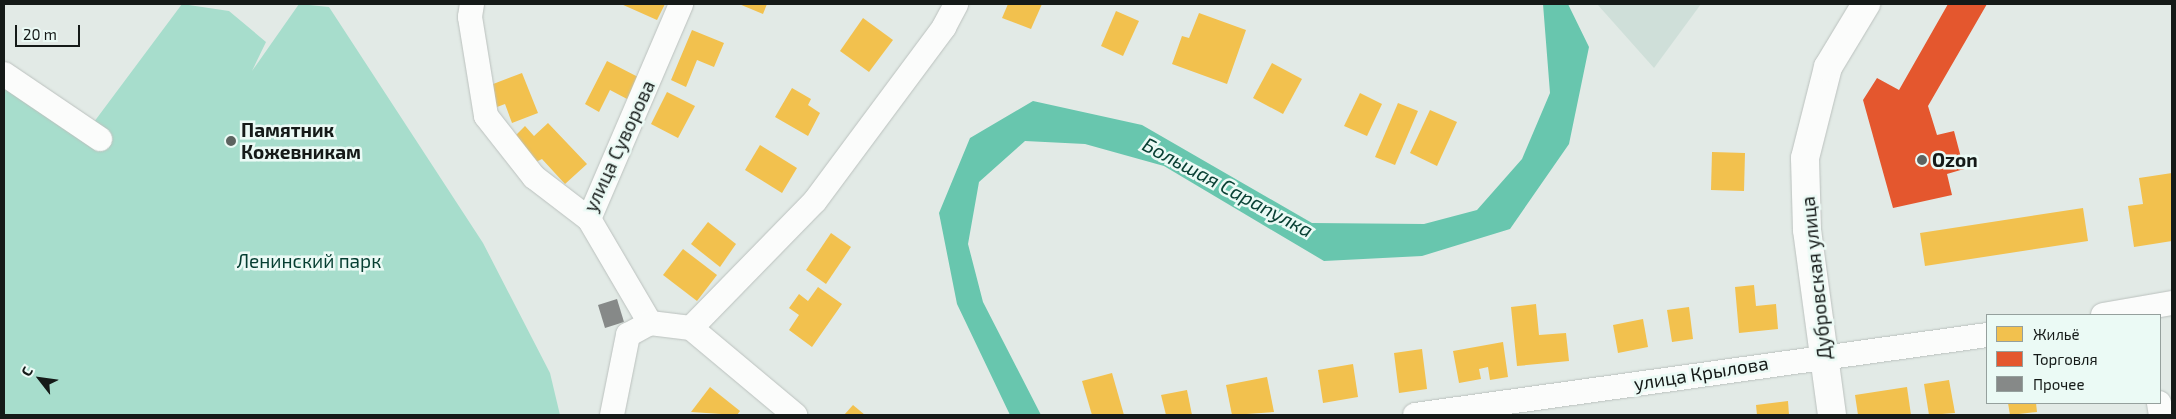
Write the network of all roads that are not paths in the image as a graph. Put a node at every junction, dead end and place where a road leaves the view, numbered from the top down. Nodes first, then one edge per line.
1 (472, 4) edge
2 (681, 4) edge
3 (956, 4) edge
4 (1866, 4) edge
5 (4, 74) edge
6 (100, 139) dead end
7 (589, 219) junction
8 (2158, 309) edge
9 (2112, 314) edge
10 (650, 323) junction
11 (691, 328) junction
12 (1986, 335) edge
13 (1824, 354) junction
14 (1509, 408) edge
15 (612, 415) edge
16 (795, 415) edge
17 (1415, 415) edge
18 (1832, 415) edge

1 - 7 street, улица Суворова
2 - 7 street, улица Суворова
3 - 11 street
4 - 13 street, Дубровская улица
5 - 6 street
7 - 10 street
8 - 9 street
10 - 11 street
10 - 15 street
11 - 16 street
12 - 13 street, улица Крылова
13 - 14 street, улица Крылова
13 - 18 street, Дубровская улица
14 - 17 street, улица Крылова

